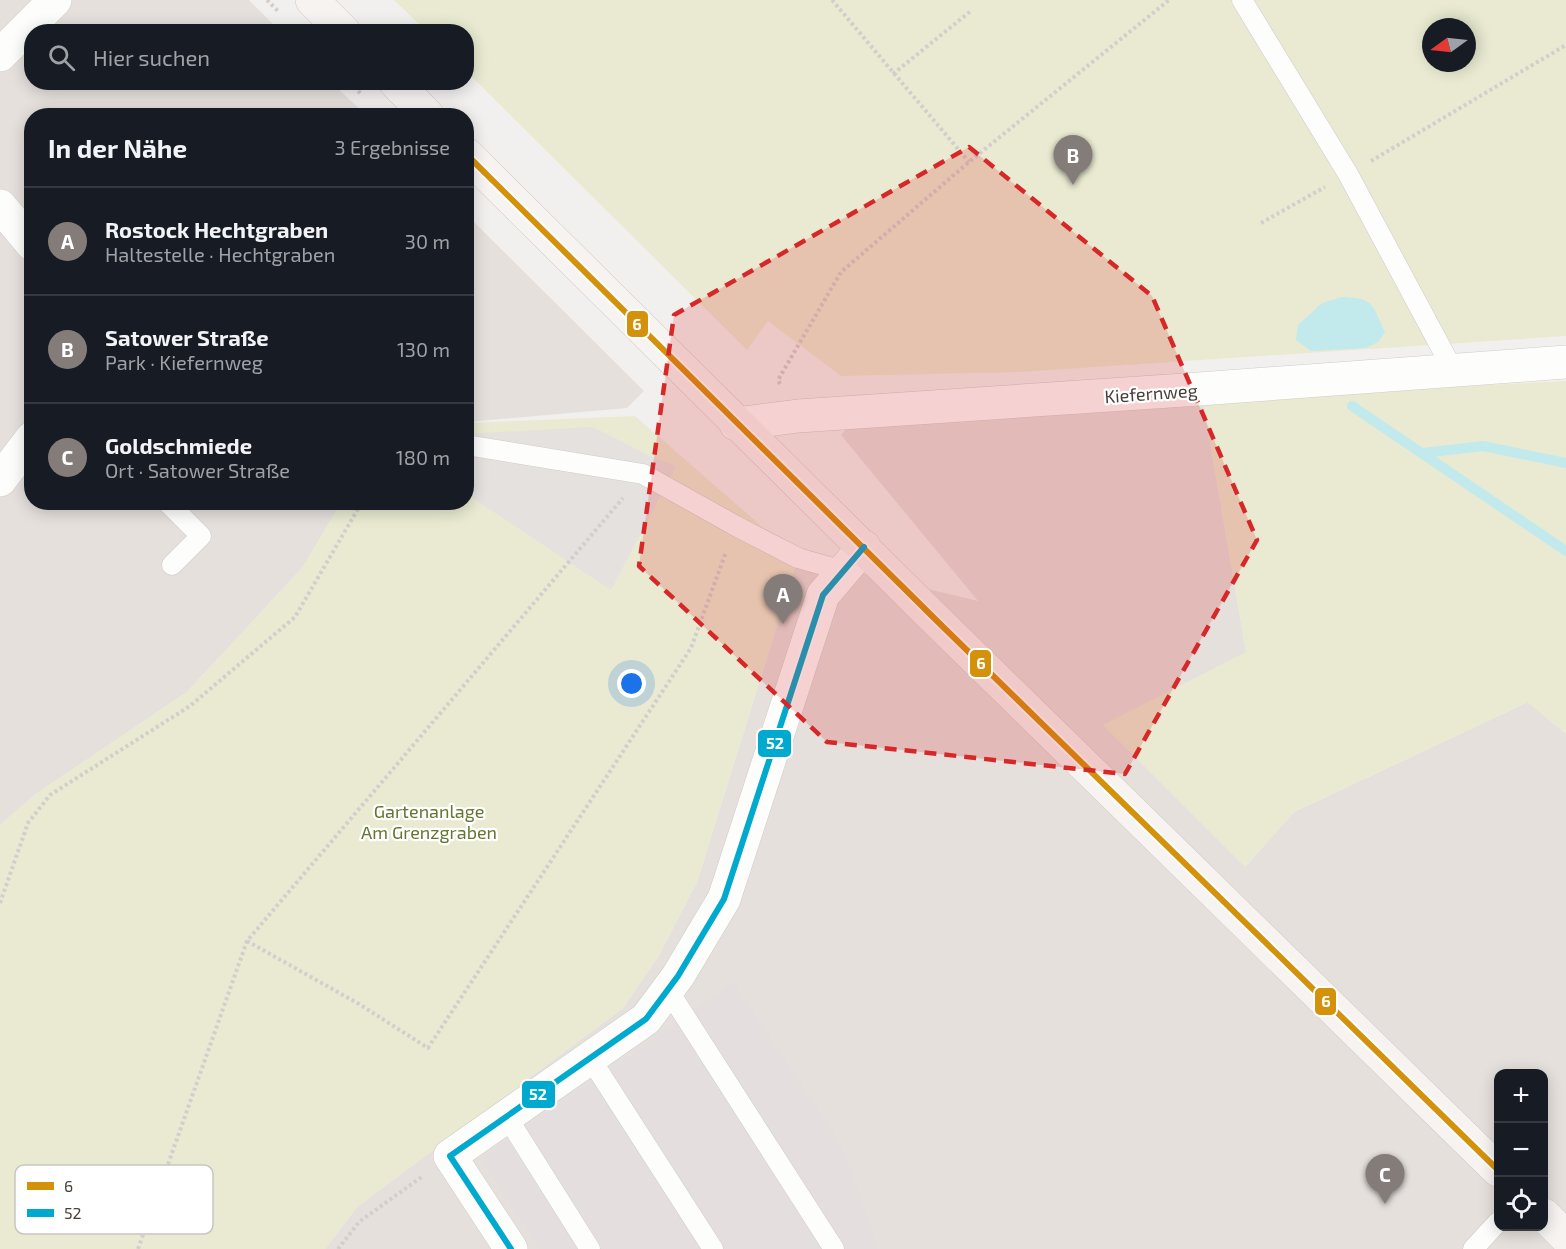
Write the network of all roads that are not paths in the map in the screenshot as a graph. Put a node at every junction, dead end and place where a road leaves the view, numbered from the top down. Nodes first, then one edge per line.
1 (55, 0) edge
2 (312, 0) edge
3 (1242, 0) edge
4 (31, 24) edge
5 (336, 24) edge
6 (24, 31) edge
7 (0, 55) edge
8 (402, 90) edge
9 (418, 108) edge
10 (474, 162) edge
11 (0, 206) edge
12 (24, 234) edge
13 (1566, 362) edge
14 (1453, 370) junction
15 (736, 424) junction
16 (474, 446) edge
17 (24, 448) edge
18 (0, 480) edge
19 (175, 510) edge
20 (854, 559) junction
21 (172, 565) dead end
22 (668, 990) junction
23 (590, 1058) junction
24 (507, 1117) junction
25 (1494, 1166) edge
26 (1548, 1219) edge
27 (1494, 1226) edge
28 (1566, 1237) edge
29 (511, 1249) edge
30 (590, 1249) edge
31 (713, 1249) edge
32 (834, 1249) edge
33 (1473, 1249) edge

1 - 4 street
2 - 5 main road
3 - 14 lane
6 - 7 street
8 - 9 main road
10 - 15 main road
11 - 12 street
13 - 14 street, Kiefernweg
14 - 15 street, Kiefernweg
15 - 20 main road
16 - 20 lane
17 - 18 street
19 - 21 lane
20 - 22 street
20 - 25 main road
22 - 23 street
22 - 32 lane
23 - 24 street
23 - 31 lane
24 - 29 street
24 - 30 lane
26 - 28 main road
27 - 33 lane

